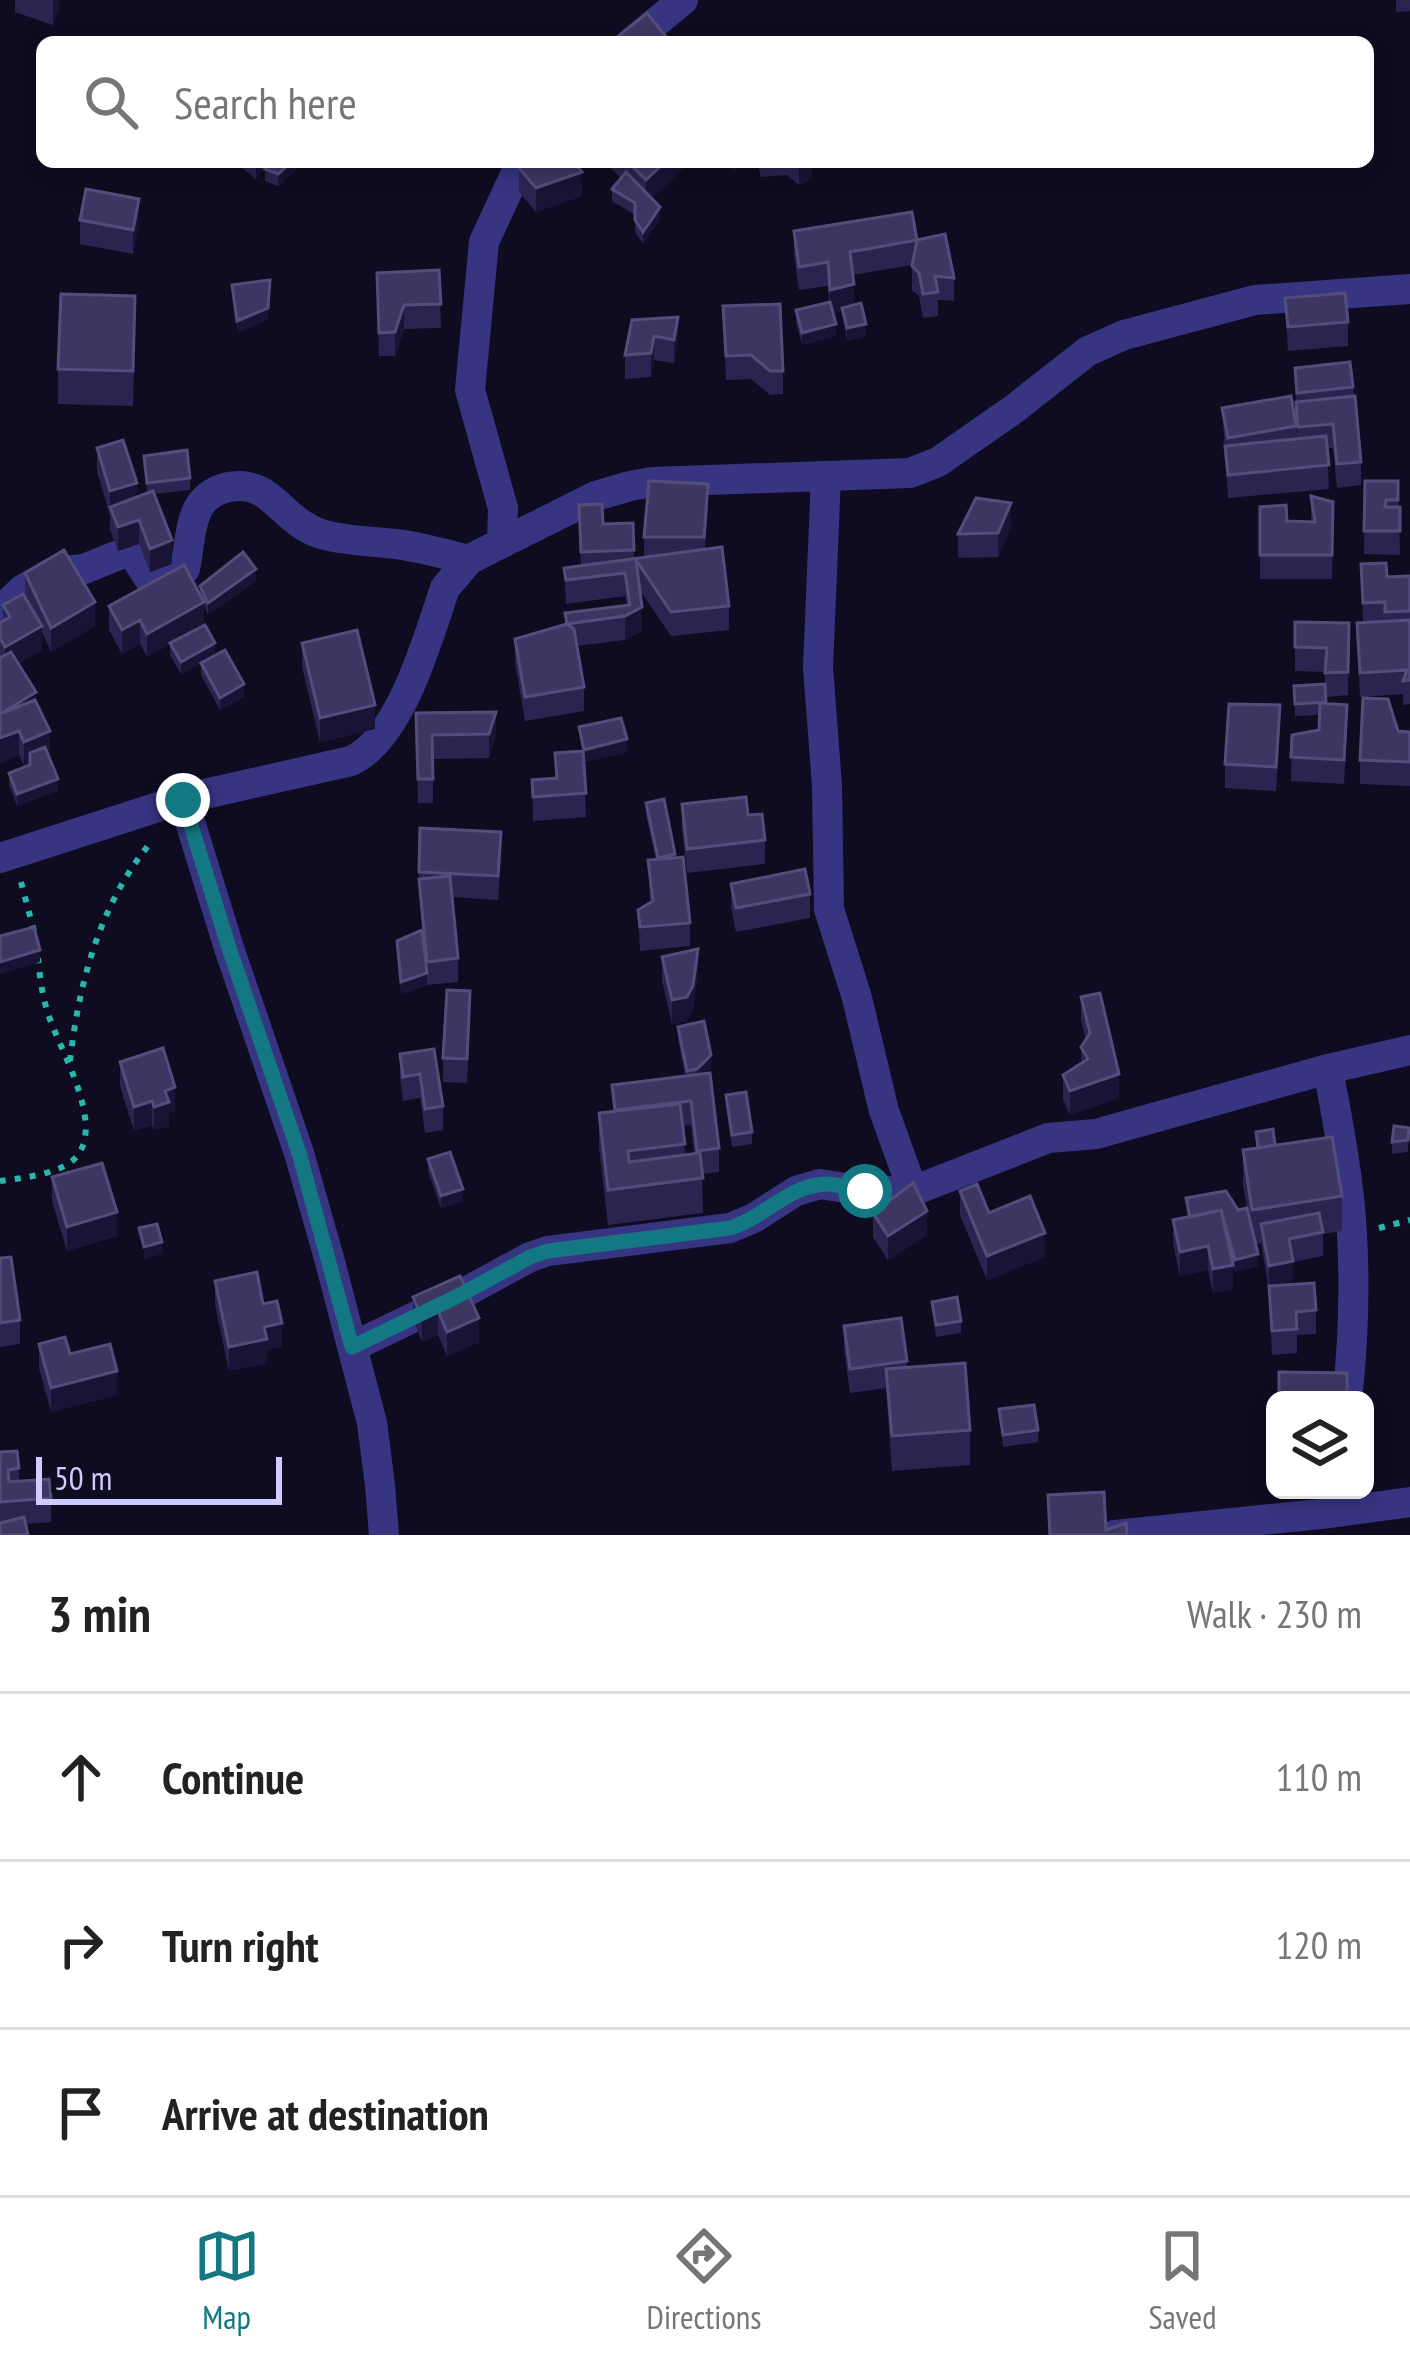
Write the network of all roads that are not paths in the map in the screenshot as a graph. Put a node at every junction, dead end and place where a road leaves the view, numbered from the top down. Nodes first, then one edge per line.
1 (682, 0) edge
2 (639, 36) edge
3 (518, 168) edge
4 (1410, 289) edge
5 (826, 477) junction
6 (502, 543) junction
7 (470, 560) junction
8 (0, 611) edge
9 (184, 804) junction
10 (6, 856) edge
11 (1410, 1050) edge
12 (1328, 1069) junction
13 (914, 1191) junction
14 (352, 1347) junction
15 (1348, 1391) edge
16 (1410, 1502) edge
17 (1330, 1513) edge
18 (383, 1535) edge
19 (1115, 1535) edge

1 - 2 street
3 - 6 street
4 - 5 street
5 - 6 street
5 - 13 street
6 - 7 street
7 - 8 street
7 - 9 street
9 - 10 street
9 - 14 street
11 - 12 street
12 - 13 street
12 - 15 street
13 - 14 street
14 - 18 street
16 - 17 street
17 - 19 street

